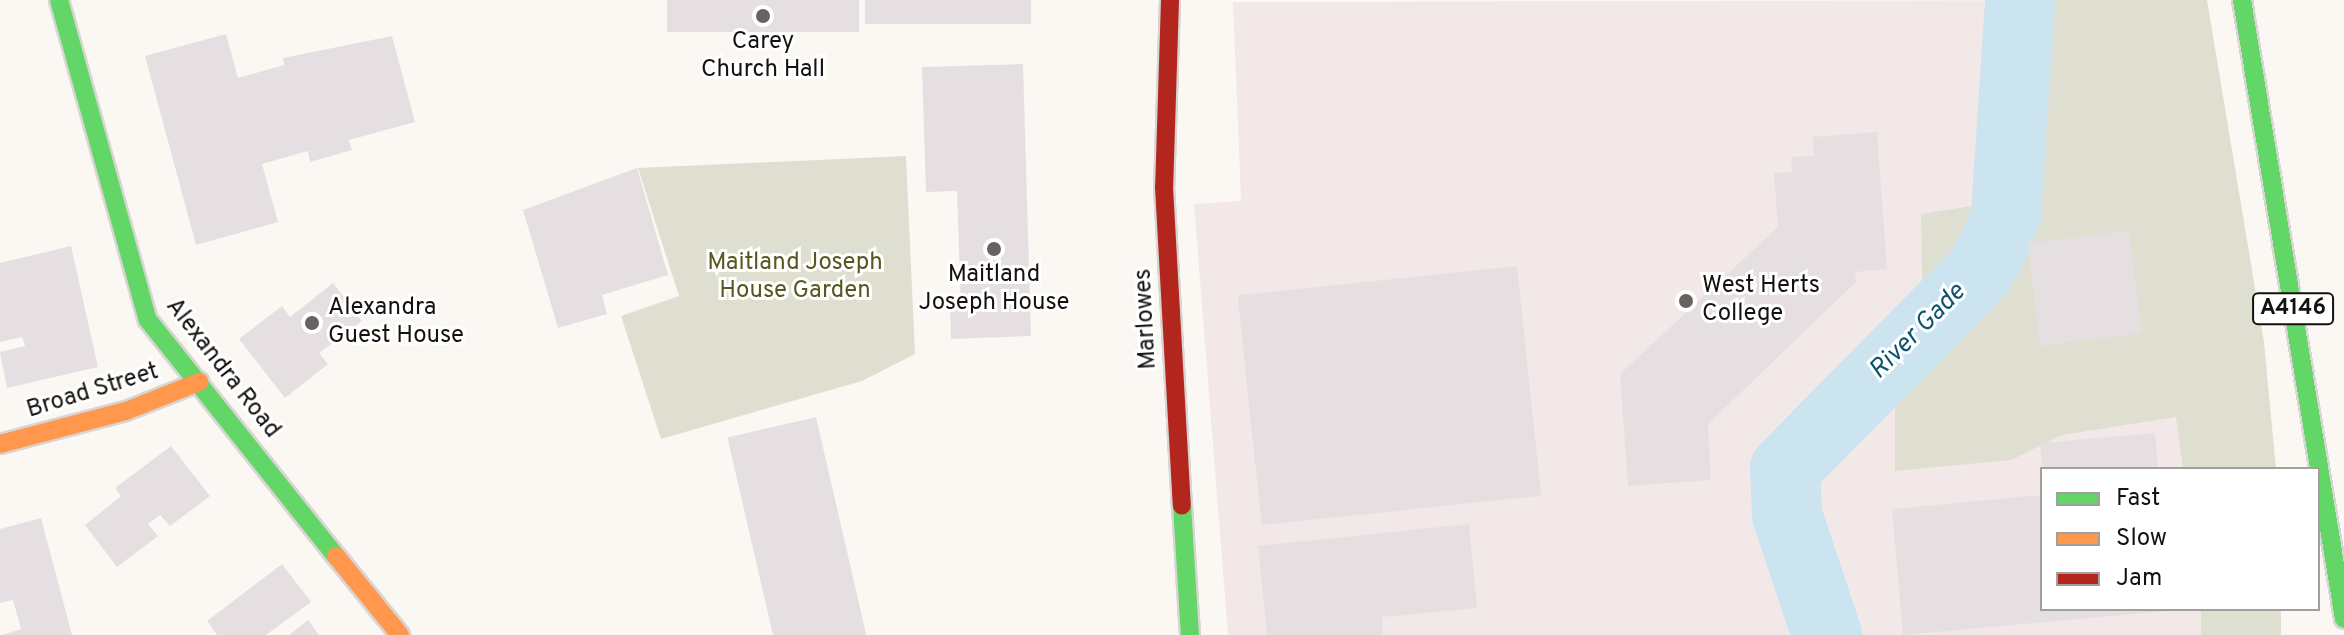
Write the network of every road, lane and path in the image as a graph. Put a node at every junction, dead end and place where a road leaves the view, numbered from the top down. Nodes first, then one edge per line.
1 (59, 0) edge
2 (1170, 0) edge
3 (2242, 0) edge
4 (199, 382) junction
5 (0, 444) edge
6 (2319, 467) edge
7 (2320, 473) edge
8 (2344, 619) edge
9 (400, 635) edge
10 (1190, 635) edge

1 - 4 street, Alexandra Road
2 - 10 street, Marlowes
3 - 6 street, A4146
4 - 5 street, Broad Street
4 - 9 street, Alexandra Road
7 - 8 street, A4146

